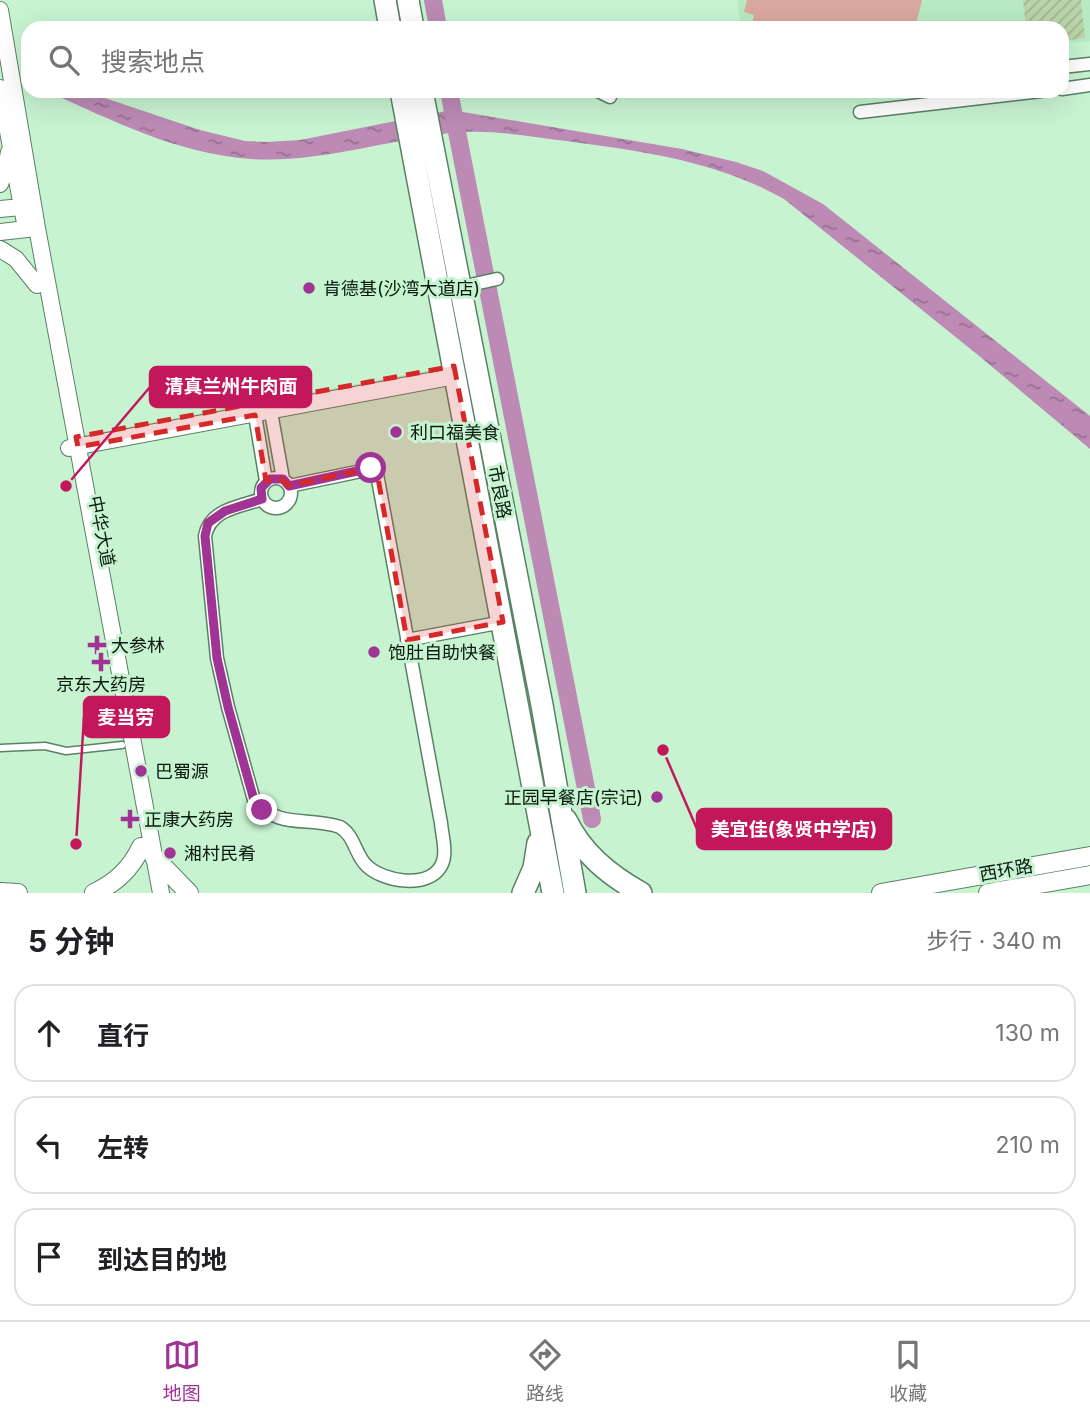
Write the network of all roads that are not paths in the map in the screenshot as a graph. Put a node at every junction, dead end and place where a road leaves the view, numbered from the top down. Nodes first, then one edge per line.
1 (385, 0) edge
2 (408, 0) edge
3 (0, 10) edge
4 (389, 21) edge
5 (412, 21) edge
6 (1090, 64) edge
7 (1069, 66) edge
8 (1090, 85) edge
9 (1069, 88) edge
10 (9, 97) edge
11 (412, 98) edge
12 (412, 98) edge
13 (981, 98) edge
14 (860, 112) dead end
15 (10, 143) junction
16 (0, 184) edge
17 (28, 207) junction
18 (0, 209) edge
19 (32, 229) junction
20 (0, 232) edge
21 (0, 249) edge
22 (497, 279) dead end
23 (37, 285) junction
24 (465, 286) junction
25 (455, 371) junction
26 (263, 413) junction
27 (71, 443) junction
28 (266, 481) junction
29 (286, 483) junction
30 (262, 499) junction
31 (503, 622) junction
32 (407, 640) junction
33 (122, 745) junction
34 (0, 748) edge
35 (536, 799) junction
36 (558, 800) junction
37 (540, 820) junction
38 (147, 852) junction
39 (1090, 856) edge
40 (1090, 875) edge
41 (1054, 882) junction
42 (1090, 885) edge
43 (0, 892) edge
44 (18, 893) edge
45 (94, 893) edge
46 (149, 893) edge
47 (160, 893) edge
48 (189, 893) edge
49 (523, 893) edge
50 (553, 893) edge
51 (575, 893) edge
52 (641, 893) edge
53 (881, 893) edge
54 (988, 893) edge

1 - 4 highway
2 - 5 highway
3 - 10 street
6 - 7 street
8 - 9 street
10 - 15 street, 中华大道
10 - 17 street, 中华大道
11 - 24 highway, 市良路
12 - 25 highway, 市良路
13 - 14 street
15 - 16 street
15 - 17 street, 中华大道
17 - 18 street
17 - 19 street, 中华大道
19 - 20 street
19 - 23 street, 中华大道
19 - 27 street, 中华大道
21 - 23 street
22 - 24 street
23 - 27 street, 中华大道
24 - 36 highway, 市良路
25 - 26 street
25 - 27 street
25 - 31 highway, 市良路
26 - 27 street
26 - 28 street
26 - 29 street
27 - 33 street, 中华大道
27 - 38 street, 中华大道
28 - 29 street
28 - 30 street
29 - 30 street
29 - 32 street
30 - 32 street
31 - 32 street
31 - 35 highway, 市良路
33 - 34 lane
33 - 38 street, 中华大道
35 - 36 highway
35 - 37 highway, 市良路
36 - 51 highway, 市良路
36 - 52 highway
37 - 49 highway
37 - 50 highway, 市良路
38 - 45 main road
38 - 46 street, 中华大道
38 - 47 street, 中华大道
38 - 48 main road
39 - 53 main road, 西环路
40 - 41 main road, 西环路
41 - 42 main road
41 - 54 main road, 西环路
43 - 44 main road

